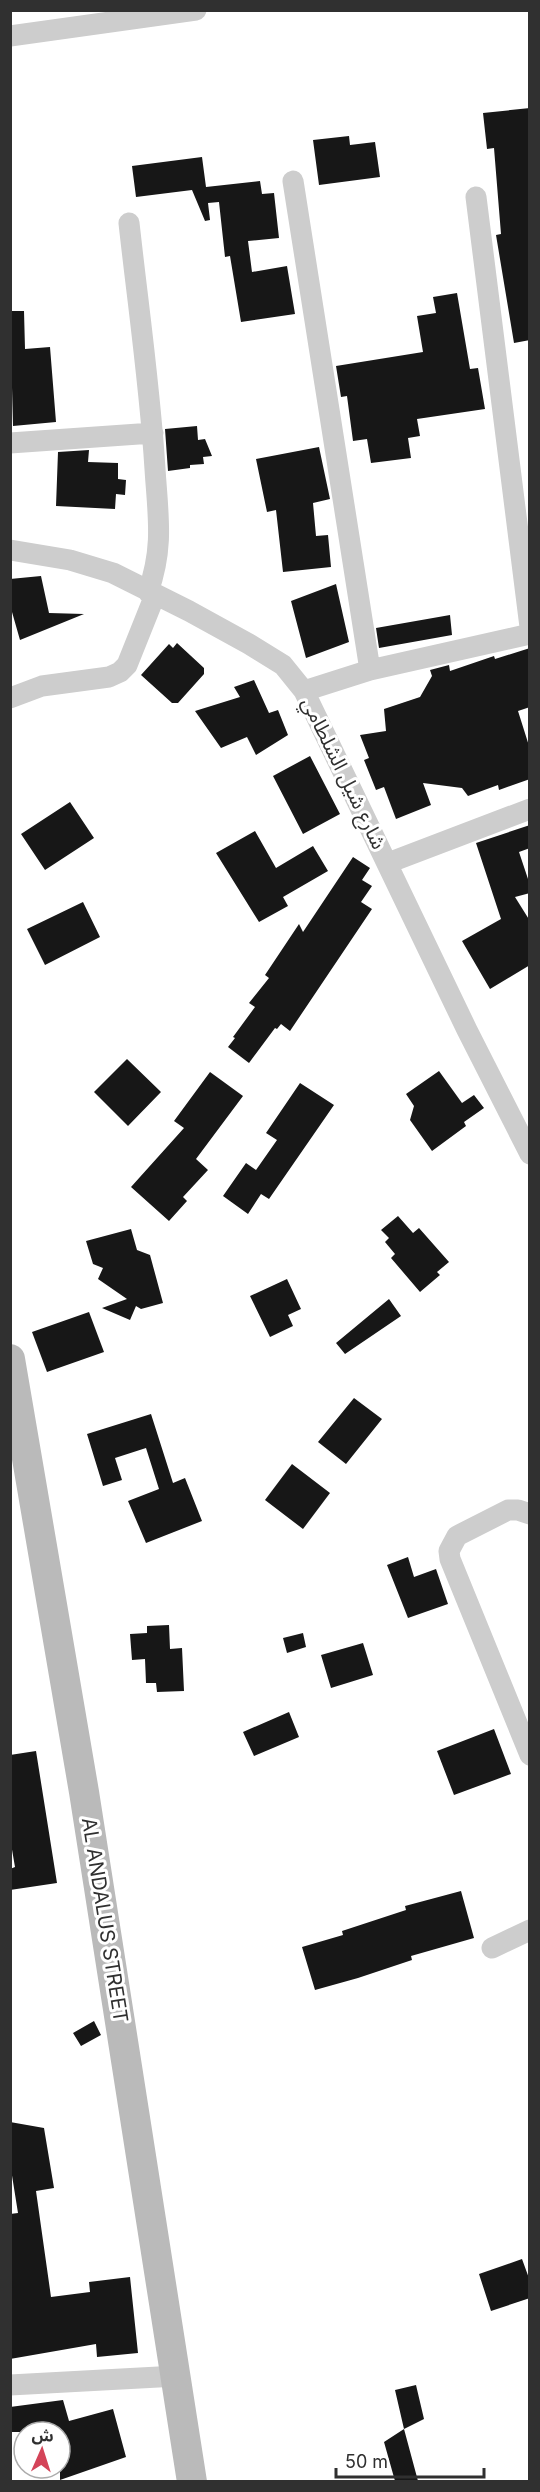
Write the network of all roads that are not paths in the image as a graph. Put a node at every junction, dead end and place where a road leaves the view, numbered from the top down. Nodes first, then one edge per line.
1 (196, 10) edge
2 (10, 36) edge
3 (292, 181) dead end
4 (476, 197) dead end
5 (129, 223) dead end
6 (153, 433) junction
7 (10, 443) edge
8 (10, 550) edge
9 (151, 593) junction
10 (530, 627) edge
11 (530, 634) edge
12 (370, 670) junction
13 (304, 691) junction
14 (10, 698) edge
15 (530, 809) edge
16 (388, 863) junction
17 (530, 1154) edge
18 (10, 1359) edge
19 (530, 1514) edge
20 (530, 1755) edge
21 (530, 1930) edge
22 (492, 1948) dead end
23 (177, 2376) junction
24 (10, 2385) edge
25 (192, 2481) edge

1 - 2 street
3 - 12 street
4 - 10 street
5 - 6 street
6 - 7 street
6 - 9 street
8 - 9 street, شارع شيل الشلطامي
9 - 13 street, شارع شيل الشلطامي
9 - 14 street
11 - 12 street
12 - 13 street
13 - 16 street, شارع شيل الشلطامي
15 - 16 street
16 - 17 street, شارع شيل الشلطامي
18 - 23 main road, AL ANDALUS STREET
19 - 20 street
21 - 22 street
23 - 24 street
23 - 25 main road, AL ANDALUS STREET

